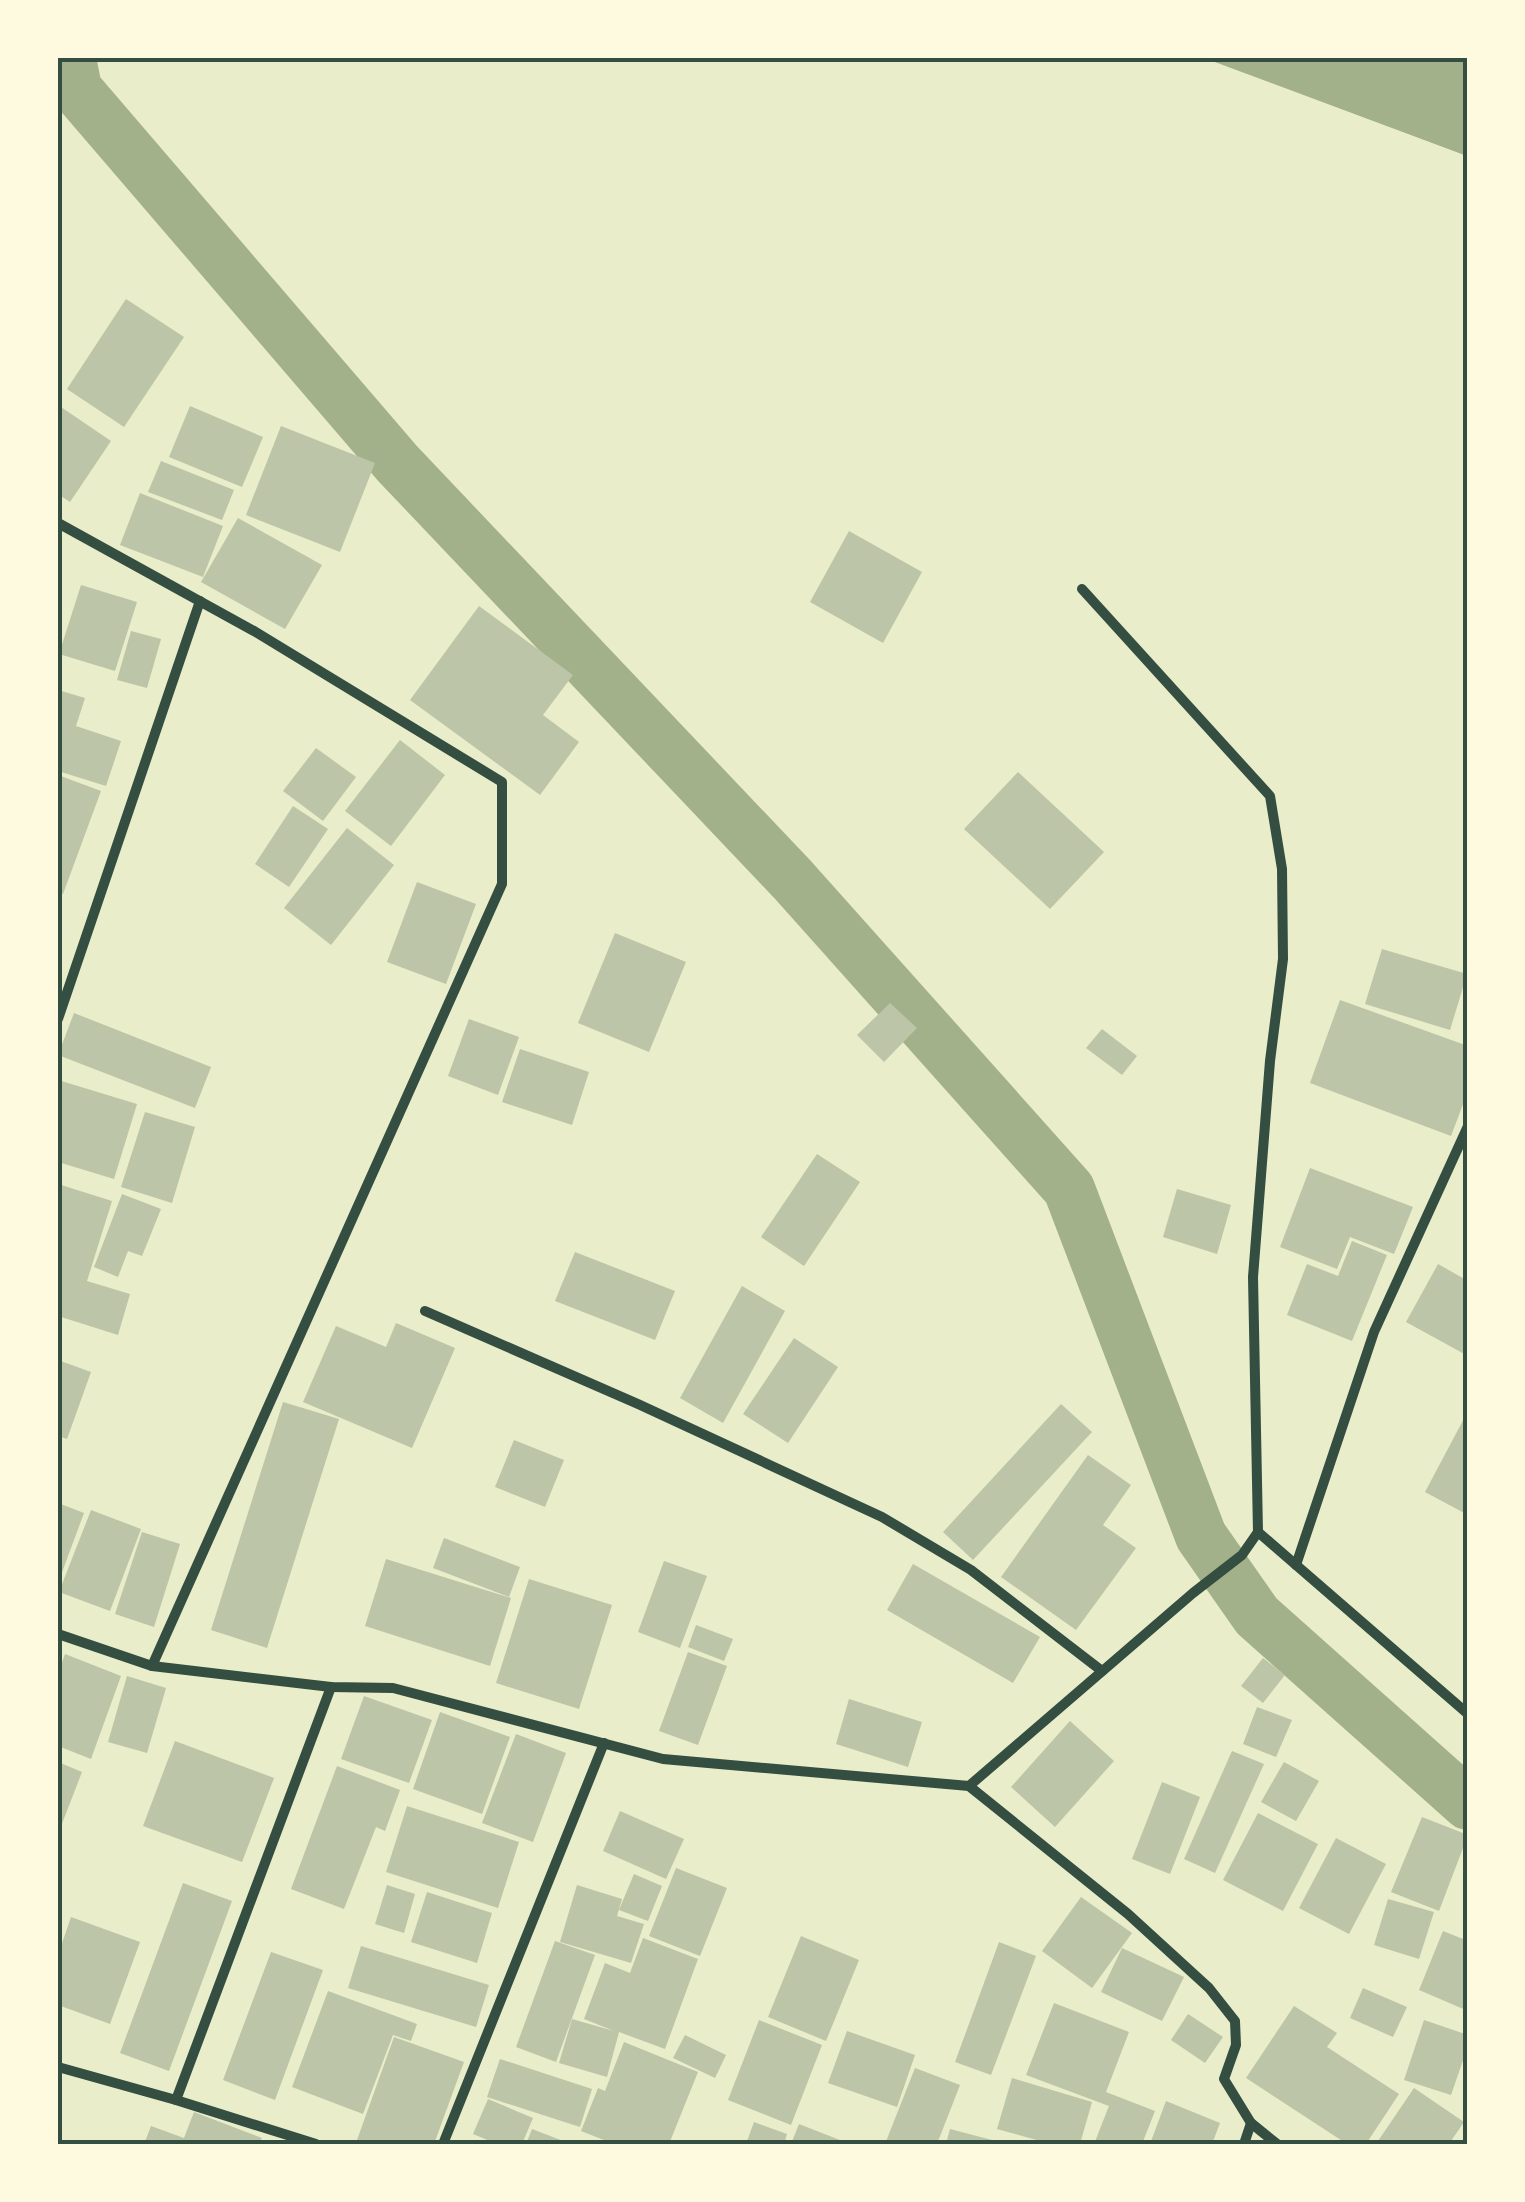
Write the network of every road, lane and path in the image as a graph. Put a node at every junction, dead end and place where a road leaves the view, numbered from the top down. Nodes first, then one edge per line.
1 (58, 523) edge
2 (1082, 590) dead end
3 (200, 601) junction
4 (58, 1019) edge
5 (1468, 1126) edge
6 (425, 1311) dead end
7 (1258, 1532) junction
8 (1296, 1565) junction
9 (58, 1634) edge
10 (152, 1666) junction
11 (1102, 1672) junction
12 (331, 1687) junction
13 (1468, 1714) edge
14 (604, 1744) junction
15 (969, 1786) junction
16 (58, 2067) edge
17 (176, 2100) junction
18 (1252, 2123) junction
19 (316, 2144) edge
20 (444, 2144) edge
21 (1244, 2144) edge
22 (1277, 2144) edge

1 - 3 street
2 - 7 street
3 - 4 street
3 - 10 street
5 - 8 street
6 - 11 street
7 - 8 street
7 - 11 street
8 - 13 street
9 - 10 street
10 - 12 street
11 - 15 street
12 - 14 street
12 - 17 street
14 - 15 street
14 - 20 street
15 - 18 street
16 - 17 street
17 - 19 street
18 - 21 street
18 - 22 street

